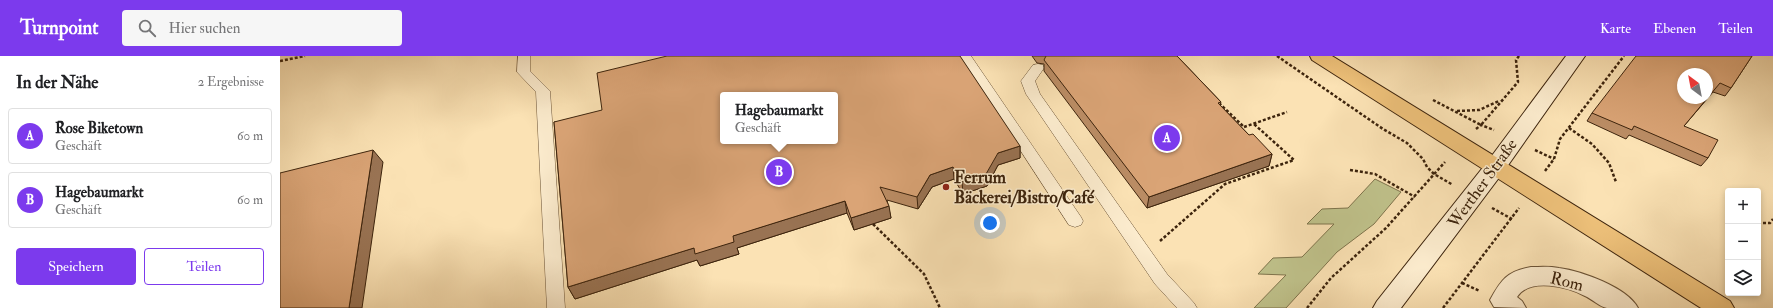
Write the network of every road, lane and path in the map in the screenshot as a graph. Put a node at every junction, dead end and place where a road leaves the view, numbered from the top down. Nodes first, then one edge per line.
1 (305, 56) edge
2 (524, 56) edge
3 (965, 56) edge
4 (1278, 56) edge
5 (1319, 56) edge
6 (1519, 56) edge
7 (1576, 56) edge
8 (280, 61) edge
9 (1038, 68) dead end
10 (1428, 97) dead end
11 (1216, 100) edge
12 (1501, 100) junction
13 (1435, 101) junction
14 (1287, 112) dead end
15 (1254, 124) junction
16 (1244, 127) junction
17 (1569, 128) dead end
18 (1238, 129) edge
19 (1496, 166) junction
20 (1350, 170) dead end
21 (1616, 182) dead end
22 (1416, 196) junction
23 (1773, 219) edge
24 (1075, 221) dead end
25 (1761, 223) edge
26 (873, 224) edge
27 (1144, 255) junction
28 (556, 308) edge
29 (940, 308) edge
30 (1188, 308) edge
31 (1307, 308) edge
32 (1386, 308) edge
33 (1513, 308) edge
34 (1625, 308) edge
35 (1721, 308) edge

1 - 8 path
2 - 28 lane
3 - 24 lane
4 - 22 path
5 - 19 main road
6 - 12 path
7 - 19 main road, Werther Straße
9 - 27 lane
10 - 13 path
11 - 16 path
12 - 13 path
12 - 13 path
14 - 15 path
15 - 16 path
15 - 27 path
16 - 18 path
17 - 21 path
19 - 32 main road, Werther Straße
19 - 35 main road
20 - 22 path
22 - 31 path
23 - 25 path
26 - 29 path
27 - 30 lane
33 - 34 main road, Rom

